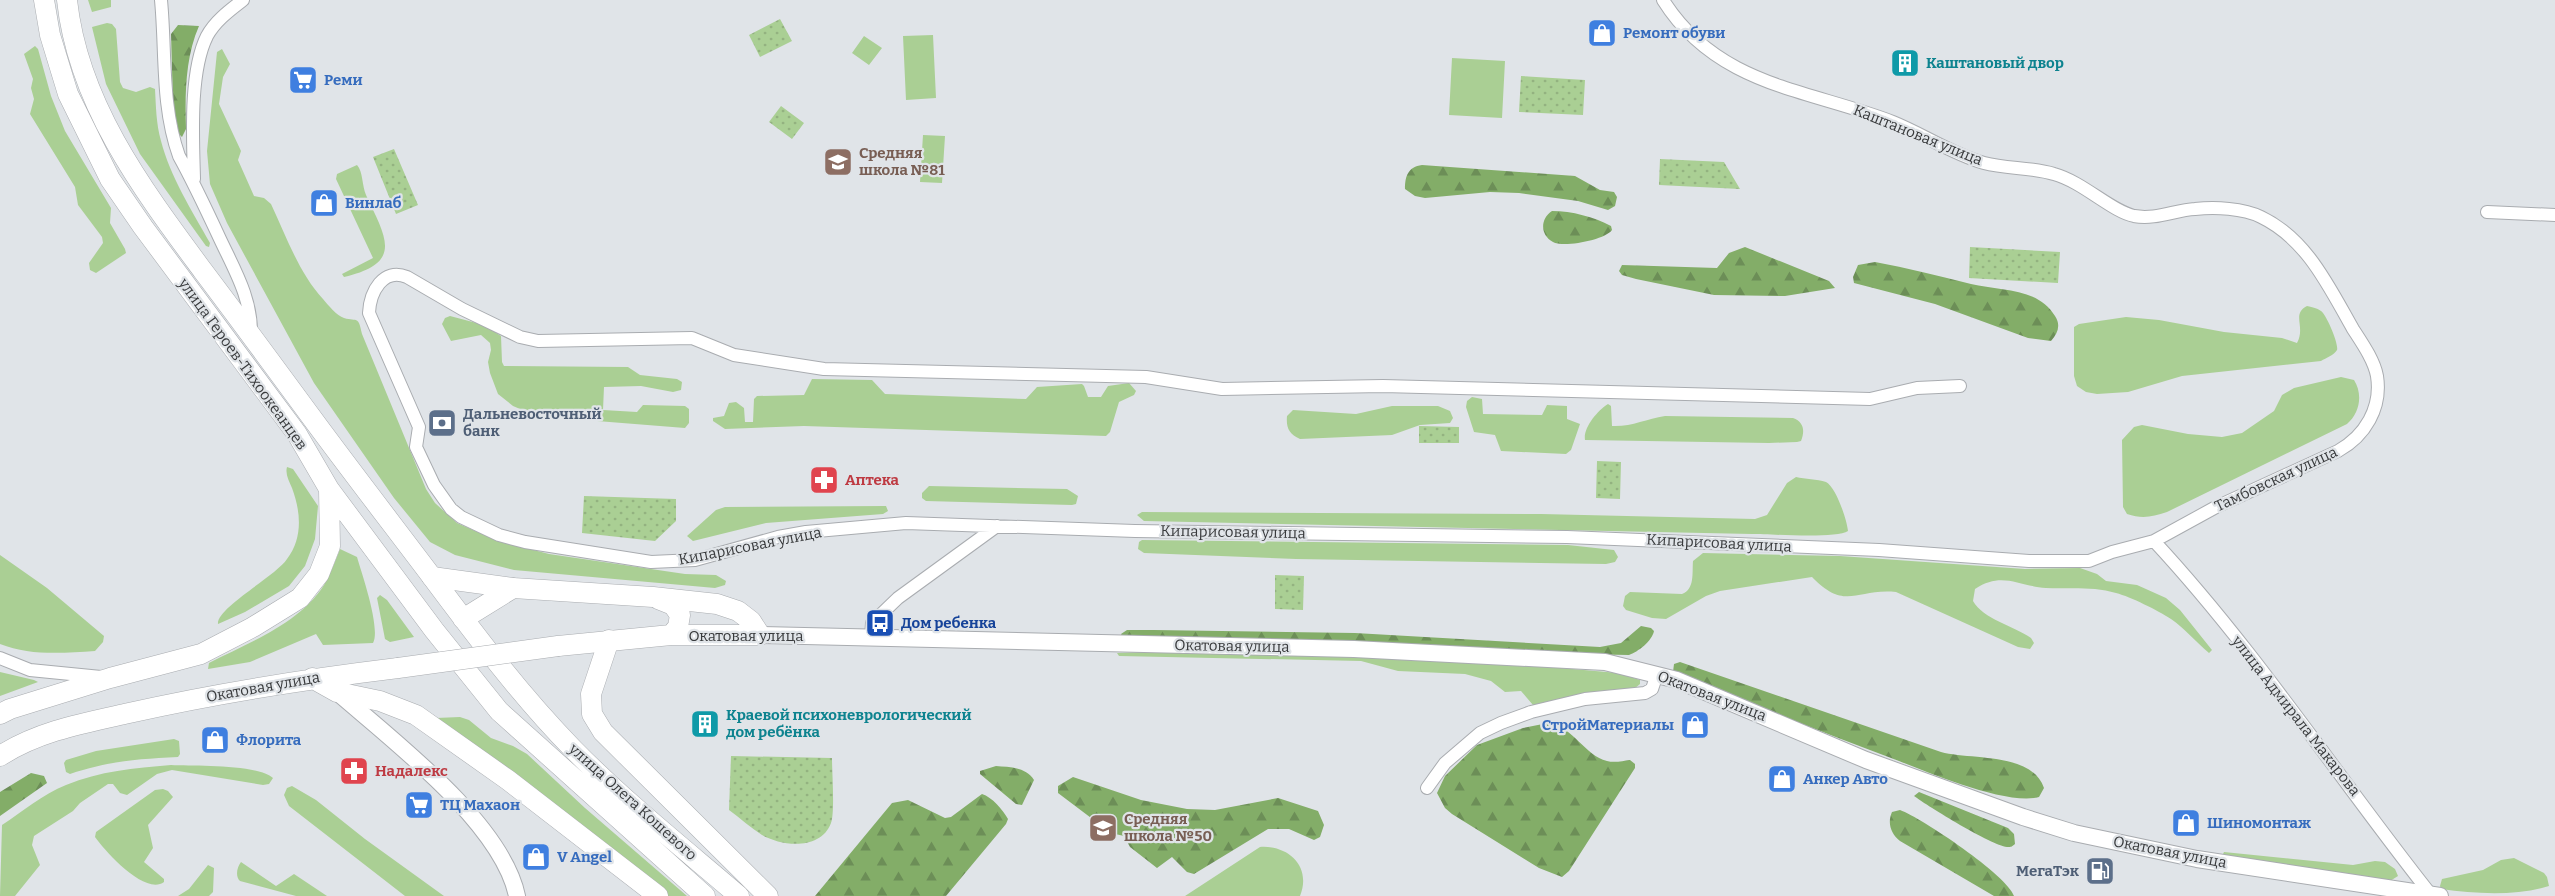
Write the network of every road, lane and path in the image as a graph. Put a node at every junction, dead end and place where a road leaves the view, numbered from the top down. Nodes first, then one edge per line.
1 (44, 0) edge
2 (68, 0) edge
3 (161, 0) edge
4 (243, 0) edge
5 (1663, 0) edge
6 (194, 183) junction
7 (2487, 212) dead end
8 (2555, 215) edge
9 (251, 336) junction
10 (1960, 386) dead end
11 (2377, 397) joint
12 (329, 489) junction
13 (997, 526) junction
14 (2154, 541) junction
15 (432, 577) junction
16 (513, 588) junction
17 (653, 597) junction
18 (463, 619) junction
19 (760, 635) junction
20 (670, 636) junction
21 (871, 637) junction
22 (609, 640) junction
23 (0, 658) edge
24 (1657, 674) junction
25 (110, 678) junction
26 (312, 678) junction
27 (337, 692) junction
28 (531, 704) joint
29 (0, 714) edge
30 (517, 728) joint
31 (0, 756) edge
32 (1427, 788) dead end
33 (517, 896) edge
34 (658, 896) edge
35 (705, 896) edge
36 (739, 896) edge
37 (768, 896) edge
38 (2435, 896) edge

1 - 12 main road, улица Героев-Тихоокеанцев
2 - 9 main road, улица Героев-Тихоокеанцев
3 - 6 street
4 - 6 street
5 - 11 street, Каштановая улица
6 - 9 street
7 - 8 street
9 - 15 main road, улица Героев-Тихоокеанцев
10 - 13 street, Кипарисовая улица
11 - 14 street, Тамбовская улица
12 - 25 main road
12 - 30 main road, улица Героев-Тихоокеанцев
13 - 14 street, Кипарисовая улица
13 - 21 street
14 - 38 street, улица Адмирала Макарова
15 - 16 main road
15 - 18 main road, улица Героев-Тихоокеанцев
16 - 17 main road
16 - 18 main road
17 - 19 main road
17 - 20 main road
18 - 28 main road, улица Героев-Тихоокеанцев
19 - 20 main road, Окатовая улица
19 - 21 main road, Окатовая улица
20 - 22 main road, Окатовая улица
21 - 24 main road, Окатовая улица
22 - 26 main road, Окатовая улица, bridge
22 - 37 main road
23 - 25 street
24 - 32 street
24 - 38 main road, Окатовая улица
25 - 29 main road
26 - 27 main road
26 - 31 main road, Окатовая улица
27 - 33 main road
27 - 34 main road
28 - 36 main road, улица Олега Кошевого
30 - 35 main road, улица Олега Кошевого

